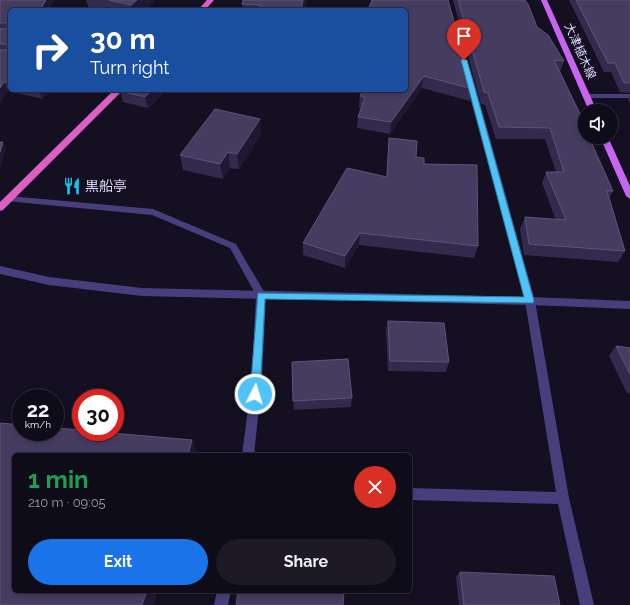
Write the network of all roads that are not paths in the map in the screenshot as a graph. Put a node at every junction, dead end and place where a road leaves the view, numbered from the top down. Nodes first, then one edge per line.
1 (211, 0) edge
2 (544, 0) edge
3 (203, 8) edge
4 (467, 69) edge
5 (118, 92) edge
6 (586, 96) junction
7 (630, 96) edge
8 (590, 104) edge
9 (607, 144) edge
10 (630, 196) edge
11 (9, 199) junction
12 (0, 208) edge
13 (0, 270) edge
14 (261, 295) junction
15 (530, 301) junction
16 (630, 305) edge
17 (248, 453) edge
18 (412, 494) edge
19 (563, 498) junction
20 (224, 593) edge
21 (221, 605) edge
22 (587, 605) edge

1 - 3 highway
2 - 6 main road, 大津植木線
4 - 15 street
5 - 11 highway
6 - 7 street
6 - 8 main road, 大津植木線
9 - 10 main road
11 - 12 highway
11 - 14 street
13 - 14 street
14 - 15 street
14 - 17 street
15 - 16 street
15 - 19 street
18 - 19 street
19 - 22 street
20 - 21 street

